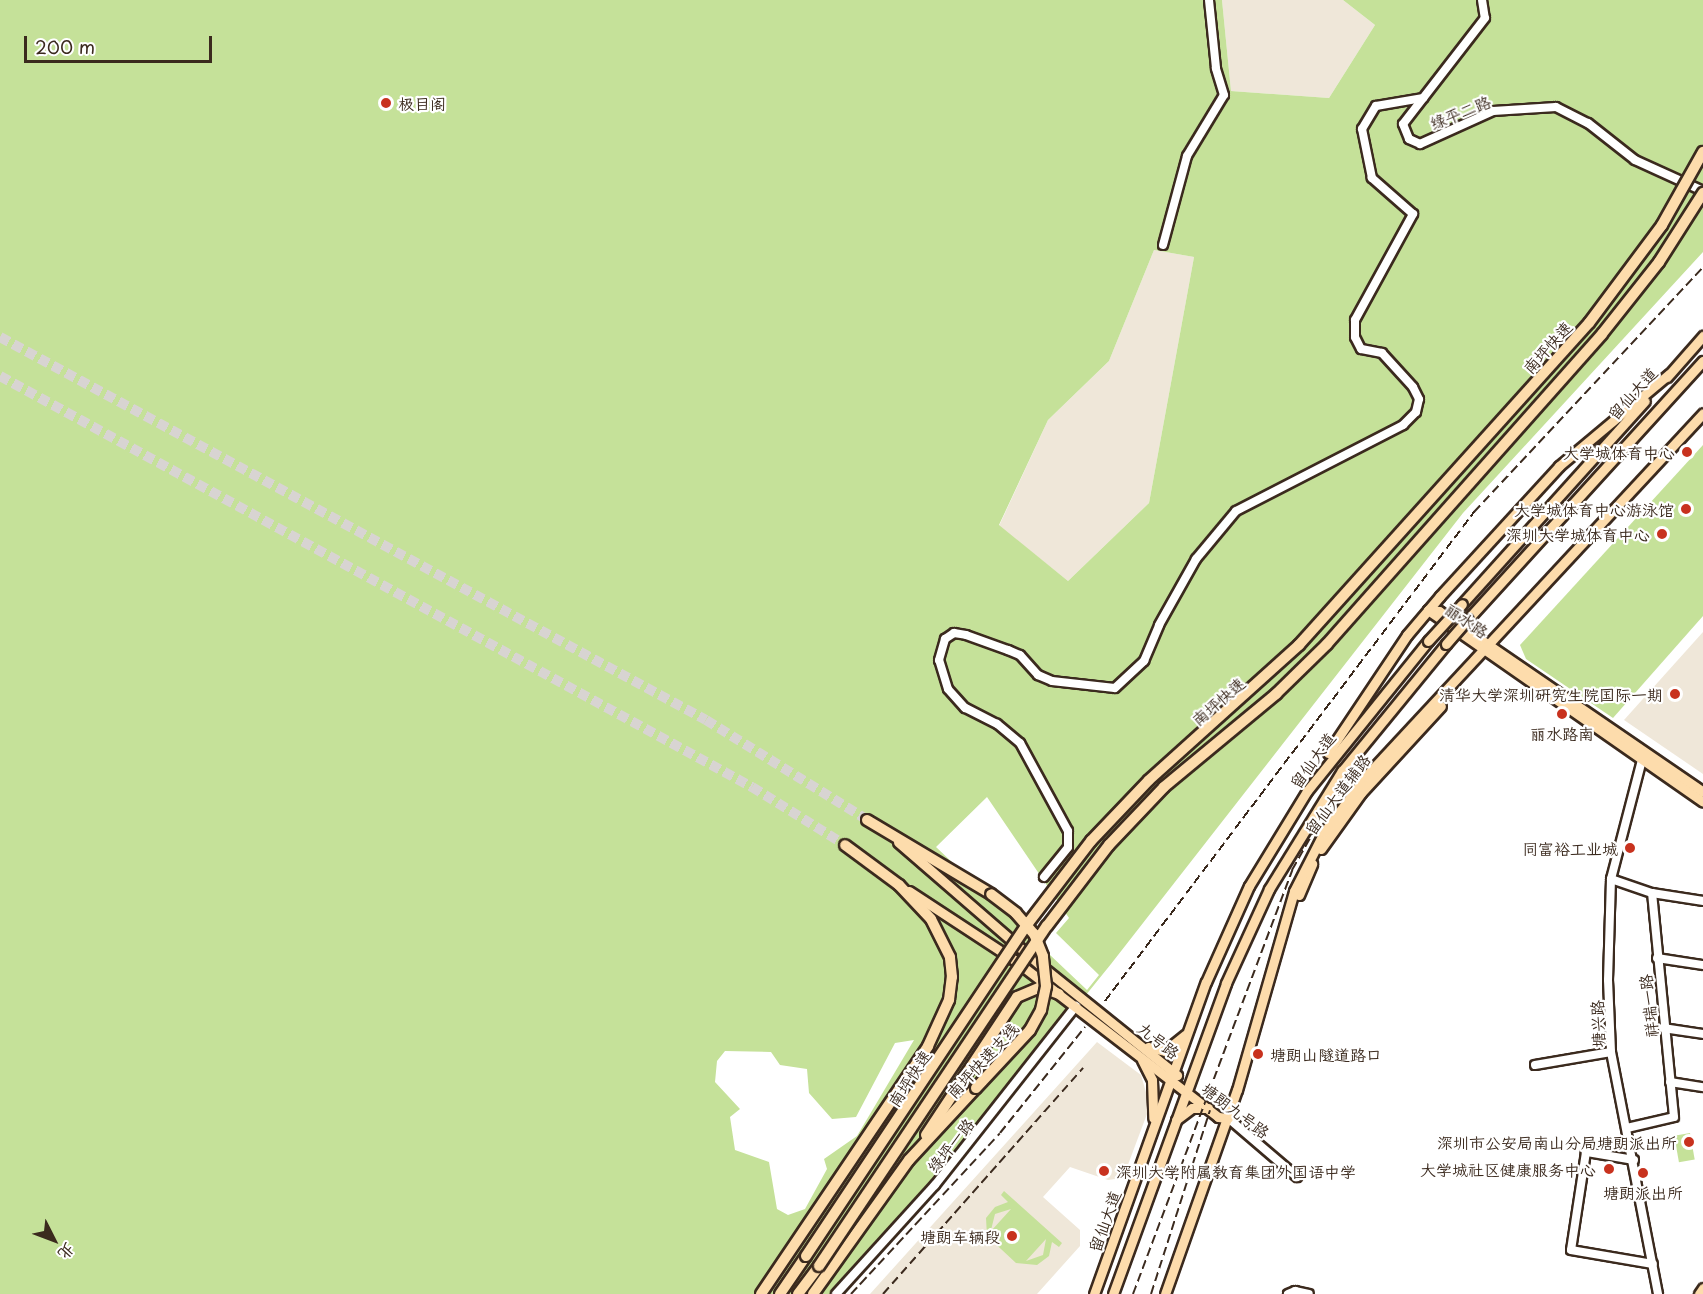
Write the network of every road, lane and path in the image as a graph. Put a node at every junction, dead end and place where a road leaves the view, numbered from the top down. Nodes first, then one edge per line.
1 (1209, 0) edge
2 (1482, 0) edge
3 (1423, 98) junction
4 (1703, 152) edge
5 (1703, 192) edge
6 (1163, 245) dead end
7 (1703, 336) edge
8 (1703, 361) edge
9 (1670, 374) junction
10 (1703, 413) edge
11 (1703, 422) edge
12 (1428, 610) junction
13 (1490, 650) junction
14 (1643, 756) junction
15 (1307, 791) junction
16 (1703, 792) edge
17 (1703, 802) edge
18 (867, 820) tunnel mouth
19 (894, 838) junction
20 (845, 845) tunnel mouth
21 (1044, 877) dead end
22 (1611, 879) junction
23 (899, 885) junction
24 (1652, 893) junction
25 (1703, 901) edge
26 (1657, 958) junction
27 (1703, 965) edge
28 (1059, 994) junction
29 (1076, 1006) junction
30 (1189, 1028) junction
31 (1664, 1028) junction
32 (1703, 1034) edge
33 (1135, 1046) junction
34 (1611, 1052) junction
35 (1535, 1065) dead end
36 (1172, 1075) junction
37 (1670, 1082) junction
38 (1703, 1087) edge
39 (1185, 1090) junction
40 (1208, 1108) junction
41 (1230, 1120) junction
42 (1173, 1124) junction
43 (1627, 1128) junction
44 (1149, 1140) junction
45 (1634, 1160) junction
46 (909, 1161) junction
47 (1297, 1177) dead end
48 (1653, 1264) junction
49 (1703, 1288) edge
50 (761, 1294) edge
51 (780, 1294) edge
52 (798, 1294) edge
53 (813, 1294) edge
54 (836, 1294) edge
55 (1094, 1294) edge
56 (1113, 1294) edge
57 (1165, 1294) edge
58 (1171, 1294) edge
59 (1288, 1294) edge
60 (1309, 1294) edge
61 (1659, 1294) edge
62 (1699, 1294) edge

1 - 6 street
2 - 3 street, 绿平二路
3 - 5 street, 绿平二路
3 - 21 street
4 - 51 highway, 南坪快速, bridge
5 - 52 highway, 南坪快速, bridge
7 - 9 main road, 留仙大道
8 - 39 main road, 留仙大道, bridge
9 - 12 main road, 留仙大道辅路
9 - 15 main road, 留仙大道, bridge
10 - 13 main road, 留仙大道辅路
11 - 13 main road, 留仙大道辅路
12 - 13 main road, 丽水路
12 - 15 main road, 留仙大道辅路
13 - 14 main road, 丽水路
13 - 41 main road, 留仙大道辅路
13 - 41 main road, 留仙大道辅路
14 - 16 main road, 丽水路
14 - 17 main road, 丽水路
14 - 22 street, 塘兴路
15 - 30 main road, 留仙大道
18 - 19 highway, 南坪快速支线
19 - 33 main road, 九号路
19 - 46 highway, 南坪快速支线, bridge
20 - 23 highway
22 - 24 street
22 - 34 street, 塘兴路
23 - 28 main road, 九号路
23 - 50 highway
24 - 25 street
24 - 26 street, 祥瑞一路
26 - 27 street
26 - 31 street, 祥瑞一路
28 - 29 main road, 九号路
28 - 46 highway
29 - 33 main road, 九号路
29 - 54 street, 绿坪一路
30 - 33 main road
30 - 36 main road, 留仙大道
31 - 32 street
31 - 37 street, 祥瑞一路
33 - 36 main road, 九号路
33 - 44 main road
34 - 35 street
34 - 43 street, 塘兴路
36 - 39 main road, 九号路
36 - 44 main road, 留仙大道
37 - 38 street
37 - 43 street, 祥瑞一路
39 - 40 main road, 塘朗九号路
39 - 42 main road, 留仙大道
40 - 41 main road, 塘朗九号路
40 - 42 main road
41 - 47 street, 塘朗九号路
41 - 57 main road, 留仙大道辅路
41 - 58 main road, 留仙大道辅路
42 - 56 main road, 留仙大道
43 - 45 street, 塘兴路
44 - 55 main road, 留仙大道
45 - 48 street, 塘兴路
45 - 48 street
46 - 53 highway, 南坪快速支线
48 - 61 street, 塘兴路
49 - 62 main road
59 - 60 street

